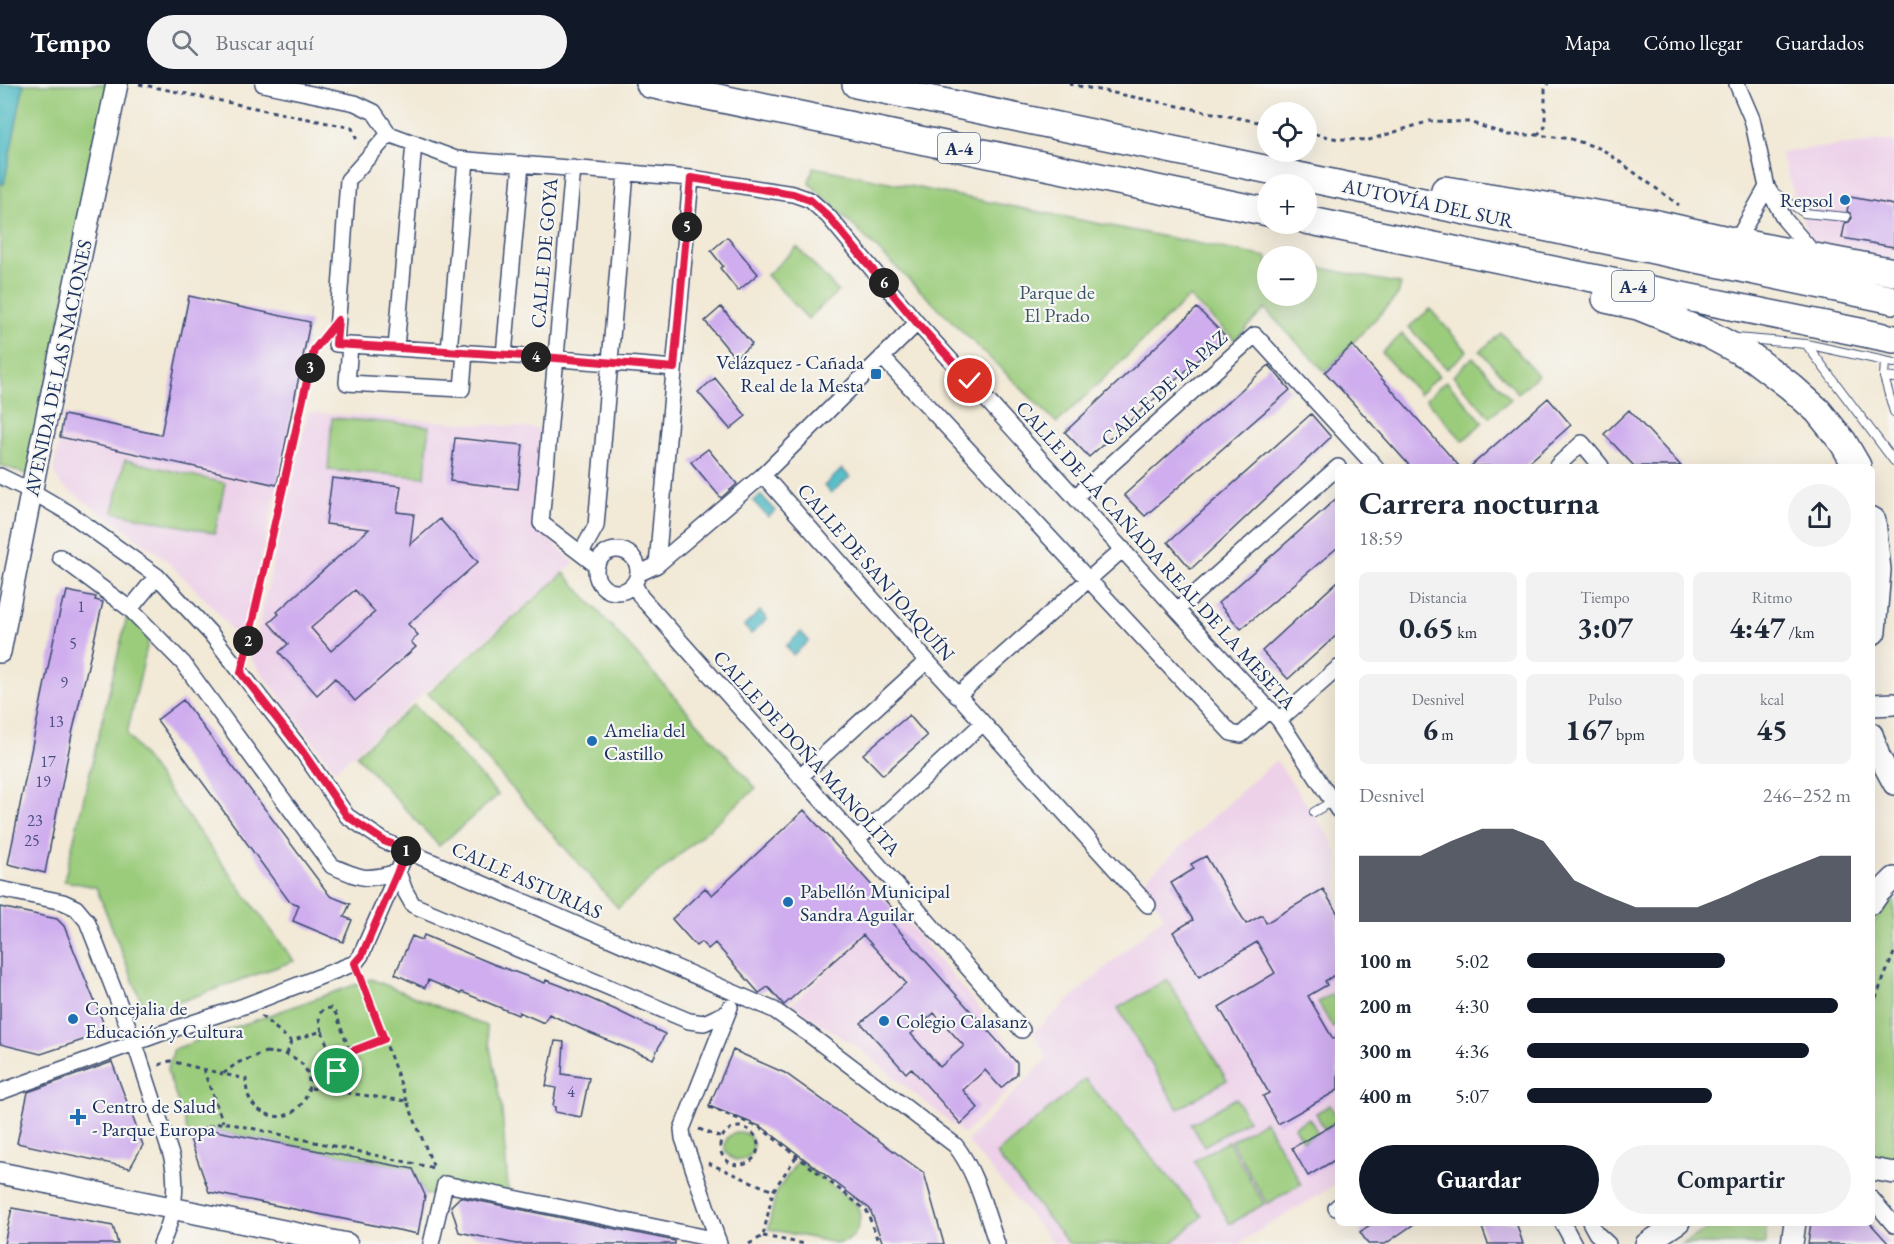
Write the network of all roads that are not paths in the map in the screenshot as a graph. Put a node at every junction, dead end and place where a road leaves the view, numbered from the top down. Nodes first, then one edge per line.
1 (117, 84) edge
2 (264, 84) edge
3 (650, 84) edge
4 (855, 84) edge
5 (1737, 84) edge
6 (388, 134) junction
7 (414, 143) junction
8 (466, 159) junction
9 (521, 164) junction
10 (573, 168) junction
11 (626, 173) junction
12 (691, 178) junction
13 (1767, 187) junction
14 (1375, 191) junction
15 (1257, 210) edge
16 (1846, 217) dead end
17 (1317, 222) edge
18 (1372, 234) junction
19 (1736, 242) junction
20 (1817, 257) junction
21 (1894, 272) edge
22 (1894, 300) edge
23 (917, 323) junction
24 (1710, 335) junction
25 (1806, 344) junction
26 (350, 345) junction
27 (396, 348) junction
28 (1890, 350) edge
29 (449, 351) junction
30 (465, 352) junction
31 (504, 355) junction
32 (882, 357) junction
33 (556, 358) junction
34 (611, 363) junction
35 (1894, 363) edge
36 (674, 368) junction
37 (1884, 377) junction
38 (1894, 378) edge
39 (1894, 412) edge
40 (1359, 448) junction
41 (1894, 461) edge
42 (1341, 464) edge
43 (1373, 464) edge
44 (1559, 464) edge
45 (1599, 464) edge
46 (1856, 464) edge
47 (1335, 470) edge
48 (763, 475) junction
49 (0, 476) edge
50 (33, 492) junction
51 (1075, 497) junction
52 (1123, 549) junction
53 (1875, 550) edge
54 (581, 553) junction
55 (60, 557) dead end
56 (596, 565) junction
57 (657, 565) junction
58 (157, 576) junction
59 (1089, 578) junction
60 (636, 579) junction
61 (1875, 594) edge
62 (130, 609) junction
63 (1176, 610) junction
64 (0, 652) edge
65 (927, 662) junction
66 (1335, 670) edge
67 (957, 696) junction
68 (1894, 704) edge
69 (1875, 705) edge
70 (1275, 715) junction
71 (983, 723) junction
72 (1875, 743) edge
73 (800, 777) junction
74 (1894, 784) edge
75 (1335, 806) edge
76 (1314, 812) dead end
77 (857, 840) junction
78 (407, 850) junction
79 (398, 872) junction
80 (1894, 878) edge
81 (0, 889) edge
82 (1875, 899) edge
83 (1148, 905) dead end
84 (735, 994) junction
85 (728, 1012) junction
86 (1022, 1030) dead end
87 (135, 1044) junction
88 (0, 1092) edge
89 (1875, 1170) edge
90 (0, 1173) edge
91 (1894, 1173) edge
92 (1875, 1203) edge
93 (172, 1210) junction
94 (1894, 1225) edge
95 (1564, 1226) edge
96 (1592, 1226) edge
97 (1673, 1226) edge
98 (1794, 1226) edge
99 (718, 1242) edge
100 (161, 1244) edge
101 (346, 1244) edge
102 (431, 1244) edge
103 (997, 1244) edge
104 (1574, 1244) edge
105 (1608, 1244) edge
106 (1646, 1244) edge
107 (1792, 1244) edge

1 - 50 street, AVENIDA DE LAS NACIONES
2 - 6 street
3 - 15 highway, A-4
4 - 14 highway, AUTOVÍA DEL SUR / A-4
5 - 13 street
6 - 7 street, CALLE DE LA CAÑADA REAL DE LA MESETA
6 - 26 street
7 - 8 street, CALLE DE LA CAÑADA REAL DE LA MESETA
7 - 27 street
8 - 9 street, CALLE DE LA CAÑADA REAL DE LA MESETA
8 - 29 street
9 - 10 street, CALLE DE LA CAÑADA REAL DE LA MESETA
9 - 31 street
10 - 11 street, CALLE DE LA CAÑADA REAL DE LA MESETA
10 - 33 street, CALLE DE GOYA
11 - 12 street, CALLE DE LA CAÑADA REAL DE LA MESETA
11 - 34 street
12 - 23 street, CALLE DE LA CAÑADA REAL DE LA MESETA
12 - 36 street
13 - 16 lane
13 - 19 street
13 - 20 street
14 - 19 highway
14 - 22 highway, AUTOVÍA DEL SUR / A-4
17 - 18 highway, AUTOVÍA DEL SUR / A-4
18 - 24 highway
18 - 28 highway, AUTOVÍA DEL SUR / A-4
19 - 20 highway
20 - 21 highway
23 - 32 street
23 - 51 street, CALLE DE LA CAÑADA REAL DE LA MESETA
24 - 25 lane
24 - 46 highway
25 - 28 lane
25 - 41 lane
26 - 27 street
26 - 30 street
27 - 29 street
28 - 35 lane
28 - 37 lane
29 - 30 street
30 - 31 street
31 - 33 street
32 - 48 street
32 - 59 street
33 - 34 street
33 - 54 street, CALLE DE GOYA
34 - 36 street
34 - 54 street
36 - 57 street
37 - 38 lane
37 - 39 lane
40 - 42 street
40 - 43 street
40 - 51 street, CALLE DE LA PAZ
44 - 45 street
47 - 63 street
48 - 57 street
48 - 65 street, CALLE DE SAN JOAQUÍN
49 - 50 street, CALLE ASTURIAS
50 - 58 street, CALLE ASTURIAS
50 - 64 street, AVENIDA DE LAS NACIONES
51 - 52 street, CALLE DE LA CAÑADA REAL DE LA MESETA
52 - 59 street
52 - 63 street, CALLE DE LA CAÑADA REAL DE LA MESETA
53 - 61 highway
54 - 56 street, CALLE DE GOYA
55 - 62 street
56 - 60 street
56 - 60 street
57 - 60 street
58 - 62 street
58 - 78 street, CALLE ASTURIAS
59 - 67 street
59 - 70 street
60 - 73 street, CALLE DE DOÑA MANOLITA
62 - 79 street
63 - 70 street, CALLE DE LA CAÑADA REAL DE LA MESETA
65 - 67 street, CALLE DE SAN JOAQUÍN
65 - 73 street
66 - 70 street
67 - 71 street, CALLE DE SAN JOAQUÍN
68 - 69 street
70 - 75 street, CALLE DE LA CAÑADA REAL DE LA MESETA
71 - 77 street
71 - 83 street, CALLE DE SAN JOAQUÍN
72 - 74 street
73 - 77 street, CALLE DE DOÑA MANOLITA
75 - 76 lane
77 - 86 street, CALLE DE DOÑA MANOLITA
78 - 79 street
78 - 84 street, CALLE ASTURIAS
79 - 85 street
79 - 87 street
80 - 82 street
81 - 87 street
84 - 85 street
84 - 103 street, CALLE ASTURIAS
85 - 99 street
87 - 88 street
87 - 93 street
89 - 91 street
90 - 93 street
92 - 94 street
93 - 100 street
93 - 101 street
95 - 104 street
96 - 105 street
97 - 106 street
98 - 107 street
99 - 102 street

